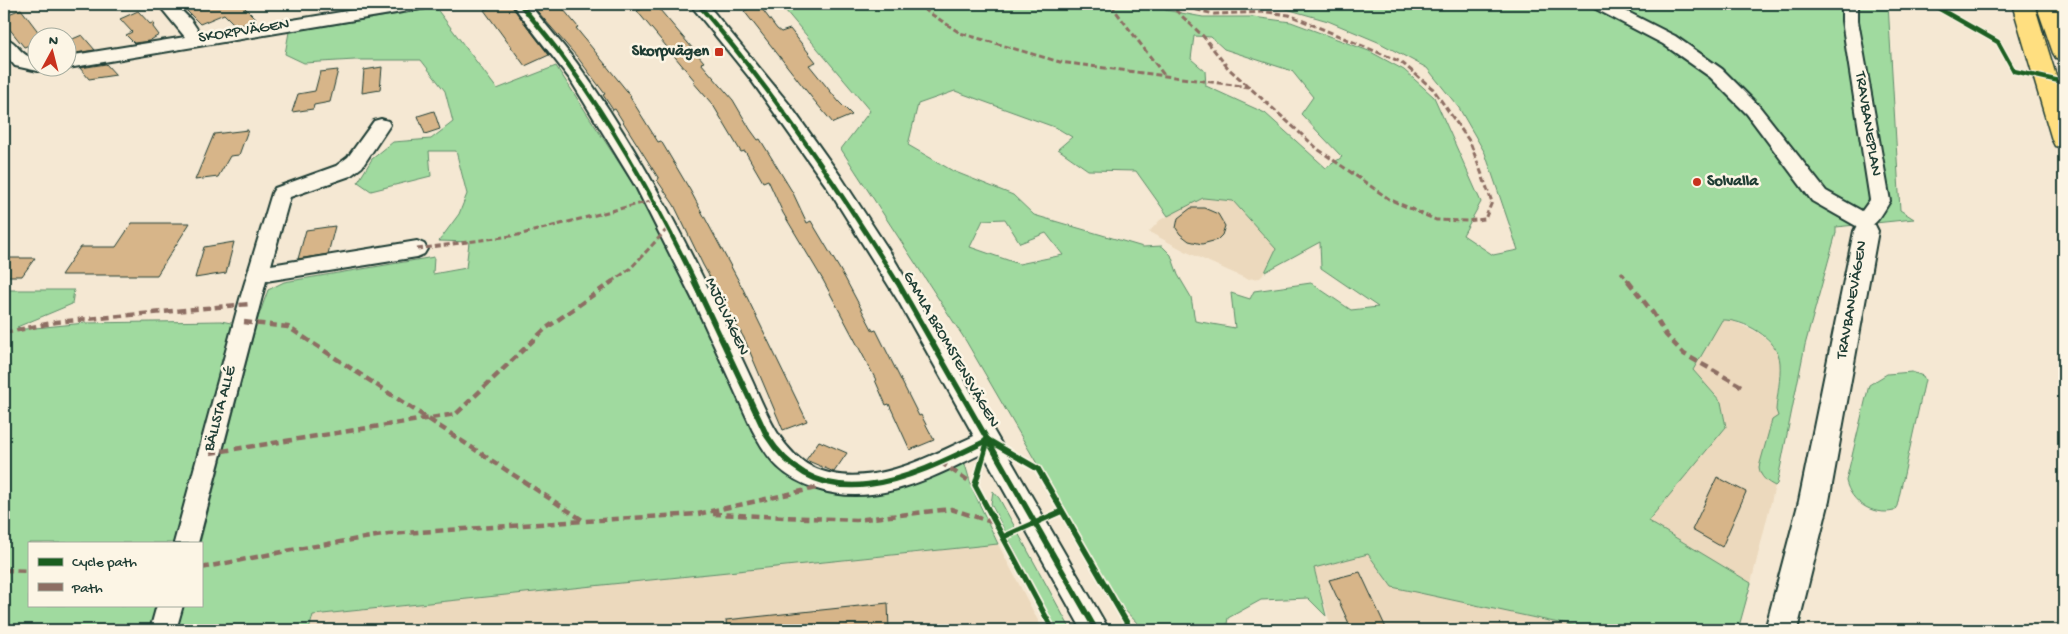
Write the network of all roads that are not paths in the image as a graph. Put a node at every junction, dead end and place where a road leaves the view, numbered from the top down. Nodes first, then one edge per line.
1 (166, 4) edge
2 (420, 4) edge
3 (520, 4) edge
4 (698, 4) edge
5 (1600, 4) edge
6 (1834, 4) edge
7 (2023, 4) edge
8 (2047, 4) edge
9 (369, 8) edge
10 (1850, 12) edge
11 (196, 40) junction
12 (4, 43) edge
13 (2064, 53) edge
14 (78, 60) edge
15 (28, 63) edge
16 (382, 125) dead end
17 (2064, 140) edge
18 (1865, 226) junction
19 (417, 248) dead end
20 (258, 275) junction
21 (988, 440) junction
22 (186, 542) edge
23 (170, 606) edge
24 (163, 630) edge
25 (1096, 630) edge
26 (1781, 630) edge

1 - 11 street
2 - 9 street, SKORPVÄGEN
3 - 21 street, MJÖLVÄGEN
4 - 21 street, GAMLA BROMSTENSVÄGEN
5 - 18 street, TRAVBANEVÄGEN
6 - 10 street, TRAVBANEPLAN
7 - 17 main road
8 - 13 main road
9 - 11 street, SKORPVÄGEN
10 - 18 street, TRAVBANEPLAN
11 - 14 street, SKORPVÄGEN
12 - 15 street
16 - 20 street, BÄLLSTA ALLÉ
18 - 26 street, TRAVBANEVÄGEN
19 - 20 street
20 - 22 street, BÄLLSTA ALLÉ
21 - 25 street, GAMLA BROMSTENSVÄGEN
23 - 24 street

